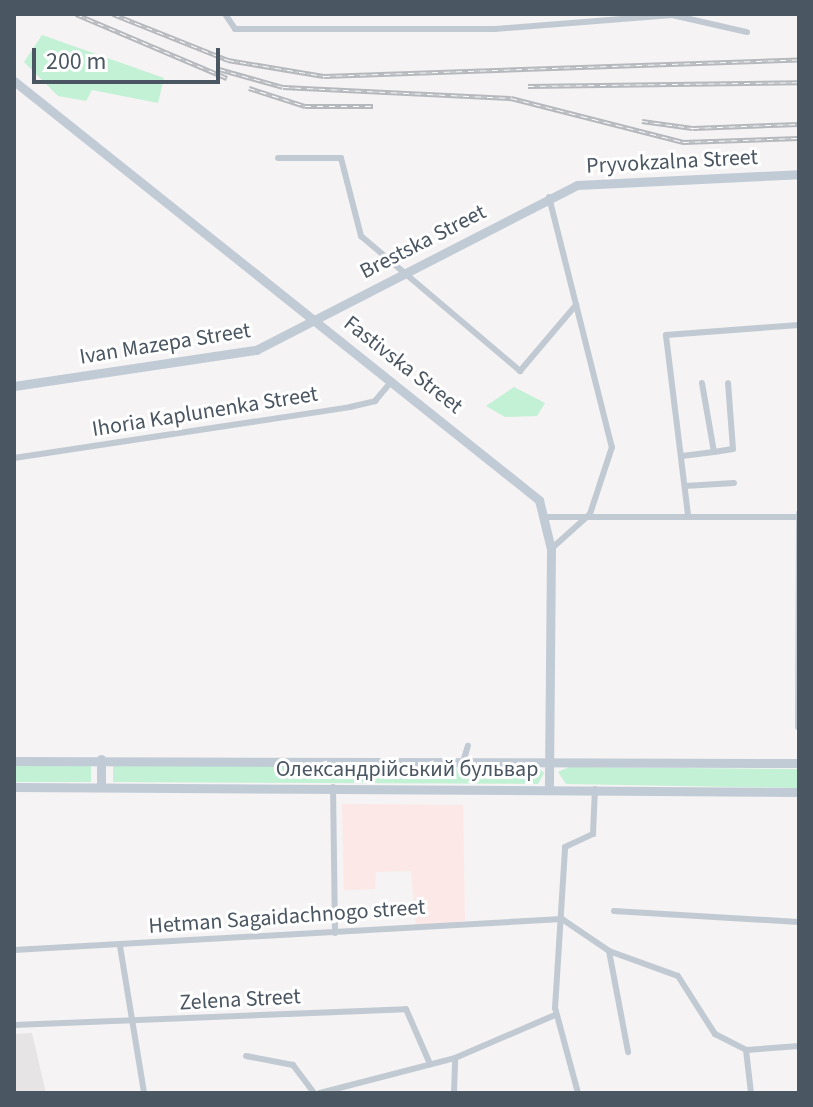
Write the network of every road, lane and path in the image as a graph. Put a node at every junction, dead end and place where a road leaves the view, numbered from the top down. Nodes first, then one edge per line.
1 (228, 15) edge
2 (747, 32) dead end
3 (14, 81) edge
4 (278, 158) dead end
5 (799, 174) edge
6 (549, 197) junction
7 (402, 274) junction
8 (576, 305) junction
9 (313, 317) junction
10 (799, 325) edge
11 (392, 381) junction
12 (702, 383) dead end
13 (728, 383) dead end
14 (14, 386) edge
15 (714, 452) junction
16 (682, 456) junction
17 (14, 458) edge
18 (734, 483) dead end
19 (685, 486) junction
20 (590, 514) junction
21 (688, 515) junction
22 (798, 516) edge
23 (545, 517) junction
24 (551, 549) junction
25 (798, 727) edge
26 (468, 746) dead end
27 (101, 759) junction
28 (14, 761) edge
29 (463, 762) junction
30 (549, 763) junction
31 (799, 763) edge
32 (14, 787) edge
33 (101, 787) junction
34 (333, 787) junction
35 (549, 788) junction
36 (595, 789) junction
37 (799, 792) edge
38 (614, 911) dead end
39 (562, 919) junction
40 (799, 922) edge
41 (335, 933) junction
42 (120, 946) junction
43 (14, 950) edge
44 (609, 951) junction
45 (555, 1015) junction
46 (128, 1024) junction
47 (14, 1025) edge
48 (799, 1046) edge
49 (746, 1050) junction
50 (628, 1052) dead end
51 (246, 1056) dead end
52 (455, 1058) junction
53 (430, 1064) junction
54 (144, 1093) edge
55 (317, 1093) edge
56 (454, 1093) edge
57 (578, 1093) edge
58 (751, 1093) edge

1 - 2 street
3 - 9 street, Fastivska Street
4 - 7 street
5 - 6 street, Pryvokzalna Street
6 - 7 street, Brestska Street
6 - 8 street
7 - 8 street
7 - 9 street, Brestska Street
8 - 20 street
9 - 11 street, Fastivska Street
9 - 14 street, Ivan Mazepa Street
10 - 16 street
11 - 17 street, Ihoria Kaplunenka Street
11 - 23 street, Fastivska Street
12 - 15 street
13 - 15 street
15 - 16 street
16 - 19 street
18 - 19 street
19 - 21 street
20 - 21 street
20 - 23 street
20 - 24 street
21 - 22 street
22 - 25 street
23 - 24 street, Fastivska Street
24 - 30 street, Fastivska Street
26 - 29 street
27 - 28 street, Олександрійський бульвар
27 - 29 street, Олександрійський бульвар
27 - 33 street
29 - 30 street, Олександрійський бульвар
30 - 31 street, Олександрійський бульвар
30 - 35 street, Fastivska Street
32 - 33 street, Олександрійський бульвар
33 - 34 street, Олександрійський бульвар
34 - 35 street, Олександрійський бульвар
34 - 41 street
35 - 36 street, Олександрійський бульвар
36 - 37 street, Олександрійський бульвар
36 - 39 street
38 - 40 street
39 - 41 street, Hetman Sagaidachnogo street
39 - 44 street
39 - 45 street
41 - 42 street, Hetman Sagaidachnogo street
42 - 43 street, Hetman Sagaidachnogo street
42 - 46 street
44 - 49 street
44 - 50 street
45 - 52 street
45 - 57 street
46 - 47 street, Zelena Street
46 - 53 street, Zelena Street
46 - 54 street
48 - 49 street
49 - 58 street
51 - 55 street
52 - 53 street
52 - 56 street
53 - 55 street

